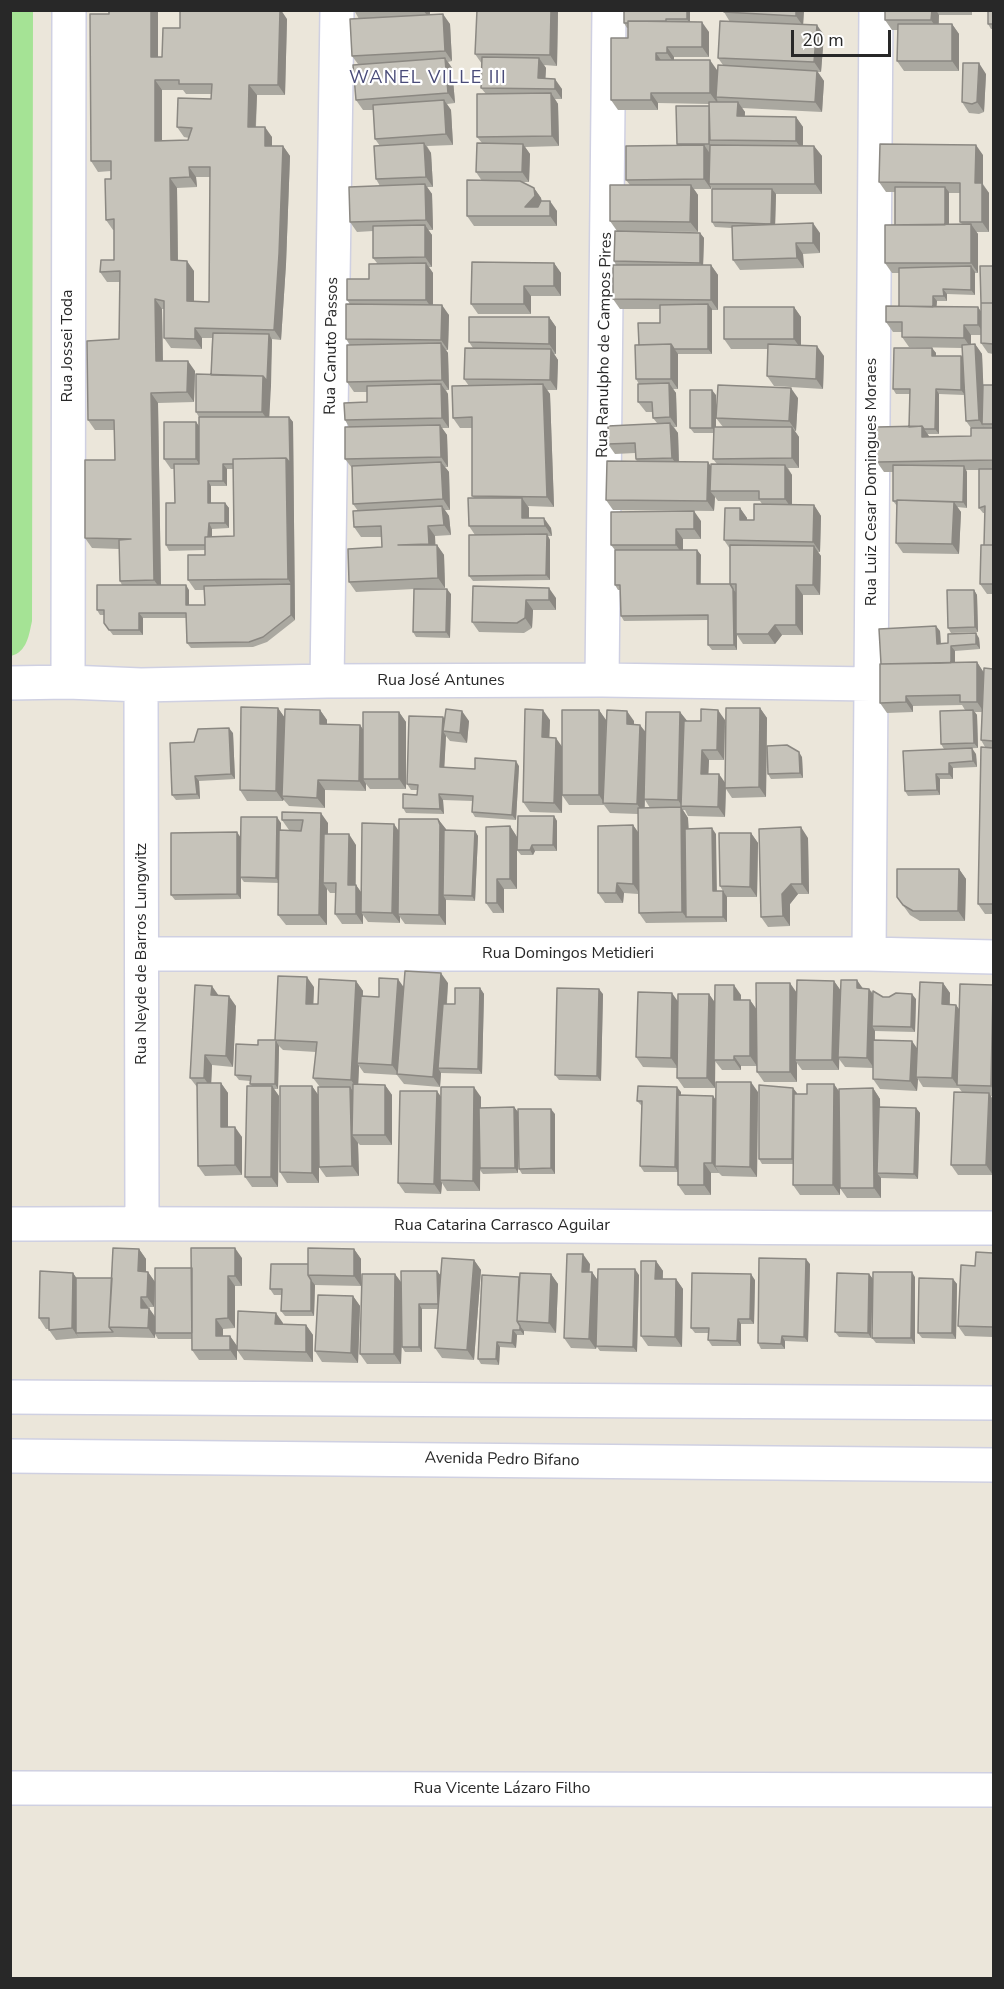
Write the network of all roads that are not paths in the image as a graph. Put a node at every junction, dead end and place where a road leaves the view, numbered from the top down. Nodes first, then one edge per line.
1 (69, 10) edge
2 (337, 10) edge
3 (609, 10) edge
4 (876, 10) edge
5 (602, 680) junction
6 (327, 681) junction
7 (68, 682) junction
8 (10, 683) edge
9 (871, 684) junction
10 (141, 685) junction
11 (142, 954) junction
12 (869, 954) junction
13 (993, 957) edge
14 (142, 1223) junction
15 (10, 1224) edge
16 (993, 1228) edge
17 (10, 1397) edge
18 (993, 1403) edge
19 (10, 1456) edge
20 (993, 1465) edge
21 (10, 1788) edge
22 (993, 1790) edge

1 - 7 street, Rua Jossei Toda
2 - 6 street, Rua Canuto Passos
3 - 5 street, Rua Ranulpho de Campos Pires
4 - 9 street, Rua Luiz Cesar Domingues Moraes
5 - 6 street, Rua José Antunes
5 - 9 street, Rua José Antunes
6 - 10 street, Rua José Antunes
7 - 8 street, Rua José Antunes
7 - 10 street, Rua José Antunes
9 - 12 street, Rua Luiz Cesar Domingues Moraes
10 - 11 street, Rua Neyde de Barros Lungwitz
11 - 12 street, Rua Domingos Metidieri
11 - 14 street, Rua Neyde de Barros Lungwitz
12 - 13 street, Rua Domingos Metidieri
14 - 15 street, Rua Catarina Carrasco Aguilar
14 - 16 street, Rua Catarina Carrasco Aguilar
17 - 18 street
19 - 20 street, Avenida Pedro Bifano
21 - 22 street, Rua Vicente Lázaro Filho

